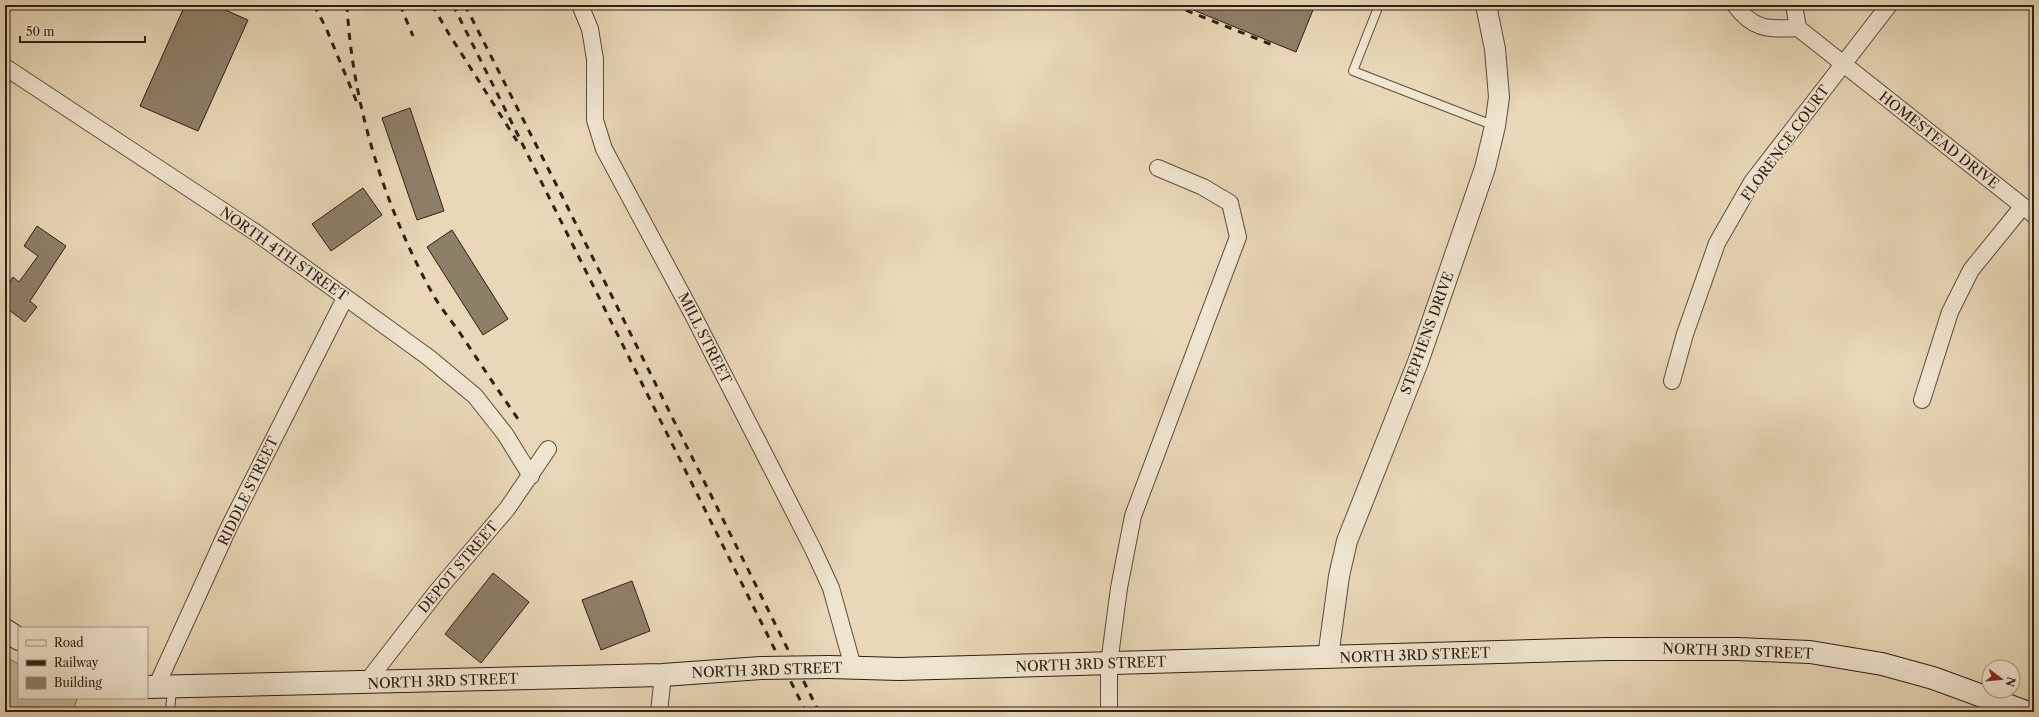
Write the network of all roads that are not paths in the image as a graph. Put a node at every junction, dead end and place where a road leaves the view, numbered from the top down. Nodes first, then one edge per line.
1 (580, 5) edge
2 (1379, 5) edge
3 (1486, 5) edge
4 (1735, 5) edge
5 (1794, 5) edge
6 (1889, 5) edge
7 (1798, 28) junction
8 (1844, 64) junction
9 (5, 67) edge
10 (1495, 126) junction
11 (1158, 168) dead end
12 (2029, 211) edge
13 (345, 298) junction
14 (1672, 381) dead end
15 (1922, 400) dead end
16 (548, 449) dead end
17 (531, 476) junction
18 (5, 630) edge
19 (18, 638) edge
20 (1328, 657) junction
21 (1109, 664) junction
22 (853, 667) junction
23 (662, 675) junction
24 (366, 683) junction
25 (158, 687) edge
26 (170, 712) edge
27 (659, 712) edge
28 (1109, 712) edge
29 (2026, 712) edge

1 - 22 street, MILL STREET
2 - 10 lane
3 - 10 street, STEPHENS DRIVE
4 - 7 street
5 - 7 street
6 - 8 street, FLORENCE COURT
7 - 8 street, HOMESTEAD DRIVE
8 - 12 street, HOMESTEAD DRIVE
8 - 14 street, FLORENCE COURT
9 - 13 street, NORTH 4TH STREET
10 - 20 street, STEPHENS DRIVE
11 - 21 street
12 - 15 street
13 - 17 street, NORTH 4TH STREET
13 - 25 street, RIDDLE STREET
16 - 17 street, DEPOT STREET
17 - 24 street, DEPOT STREET
18 - 19 main road
20 - 21 main road, NORTH 3RD STREET
20 - 29 main road, NORTH 3RD STREET
21 - 22 main road, NORTH 3RD STREET
21 - 28 street
22 - 23 main road, NORTH 3RD STREET, bridge
23 - 24 main road, NORTH 3RD STREET
23 - 27 street
24 - 25 main road, NORTH 3RD STREET
25 - 26 lane

